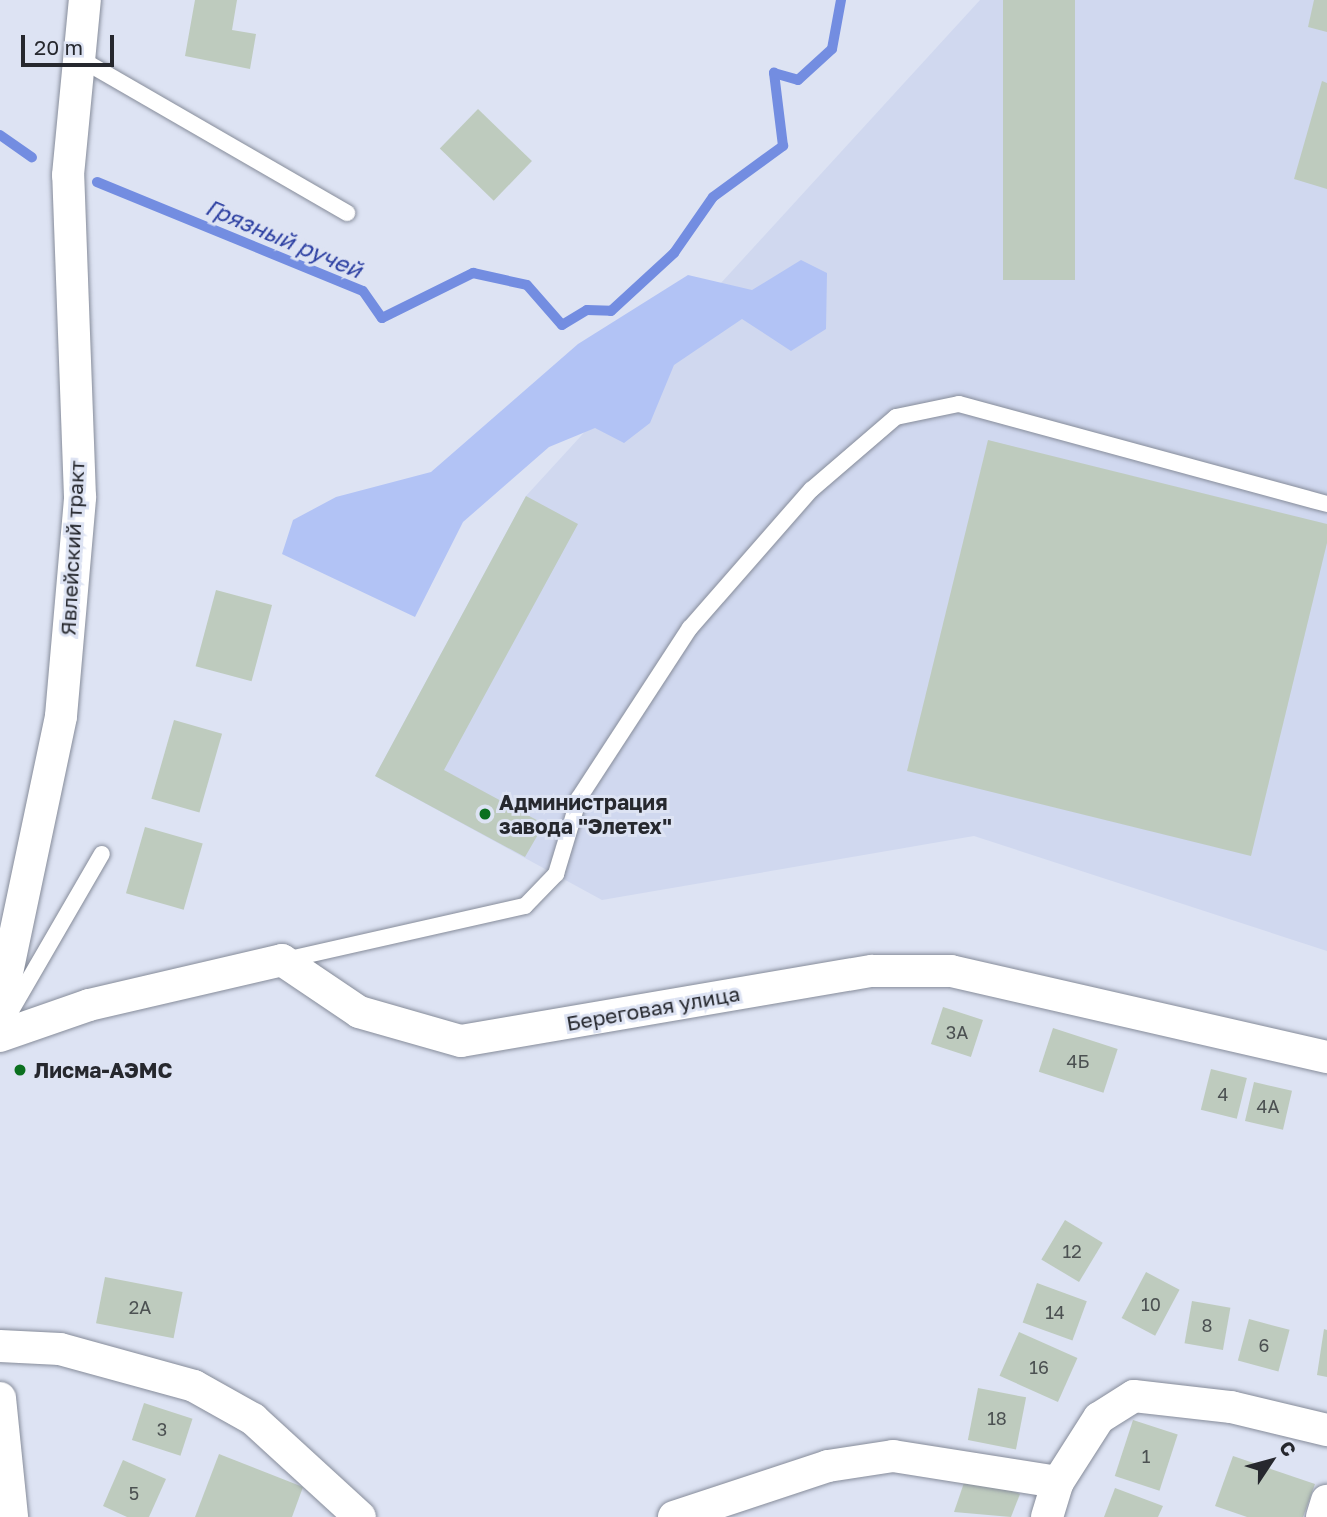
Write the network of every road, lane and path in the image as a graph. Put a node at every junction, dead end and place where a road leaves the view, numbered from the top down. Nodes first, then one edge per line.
1 (66, 0) edge
2 (85, 0) edge
3 (77, 57) junction
4 (347, 214) dead end
5 (1327, 504) edge
6 (102, 854) dead end
7 (282, 960) junction
8 (0, 1006) edge
9 (0, 1029) edge
10 (0, 1036) edge
11 (1327, 1056) edge
12 (0, 1346) edge
13 (0, 1398) edge
14 (1327, 1430) edge
15 (1058, 1482) junction
16 (1327, 1501) edge
17 (12, 1517) edge
18 (360, 1517) edge
19 (674, 1517) edge
20 (1047, 1517) edge
21 (1322, 1517) edge

1 - 3 street
2 - 3 street, Явлейский тракт
3 - 4 lane
3 - 8 street, Явлейский тракт
5 - 7 lane
6 - 9 lane
7 - 10 street
7 - 11 street, Береговая улица
12 - 18 street
13 - 17 street
14 - 15 street
15 - 19 street
15 - 20 street
16 - 21 street

